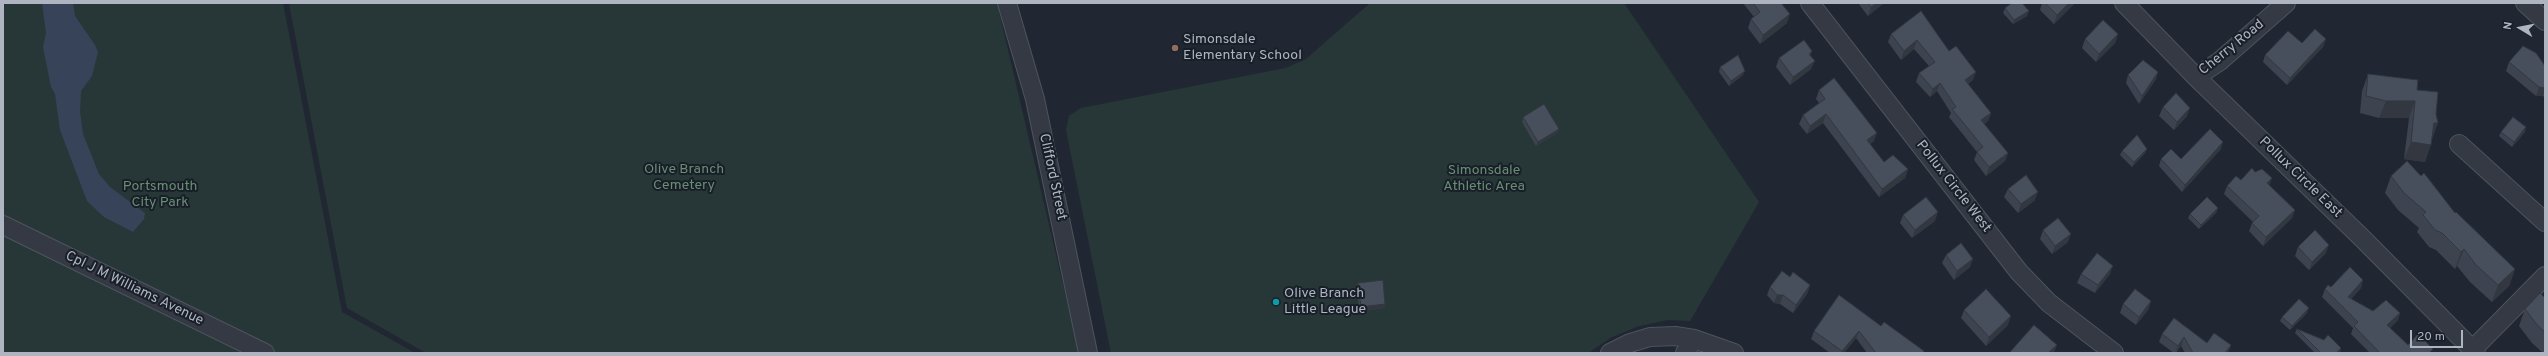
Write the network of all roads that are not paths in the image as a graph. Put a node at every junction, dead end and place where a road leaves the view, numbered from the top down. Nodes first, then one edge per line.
1 (1007, 3) edge
2 (1810, 3) edge
3 (2124, 3) edge
4 (2286, 3) edge
5 (2525, 3) edge
6 (2545, 21) edge
7 (2196, 77) junction
8 (2459, 144) dead end
9 (2545, 222) edge
10 (3, 225) edge
11 (2545, 276) edge
12 (1689, 346) edge
13 (2474, 351) edge
14 (265, 353) edge
15 (1088, 353) edge
16 (1610, 353) edge
17 (1734, 353) edge
18 (2114, 353) edge

1 - 15 street, Clifford Street
2 - 18 street, Pollux Circle West
3 - 7 street, Pollux Circle East
4 - 7 street, Cherry Road
5 - 6 street
7 - 13 street, Pollux Circle East
8 - 9 street
10 - 14 street, Cpl J M Williams Avenue
11 - 13 street
12 - 16 street
12 - 17 street

